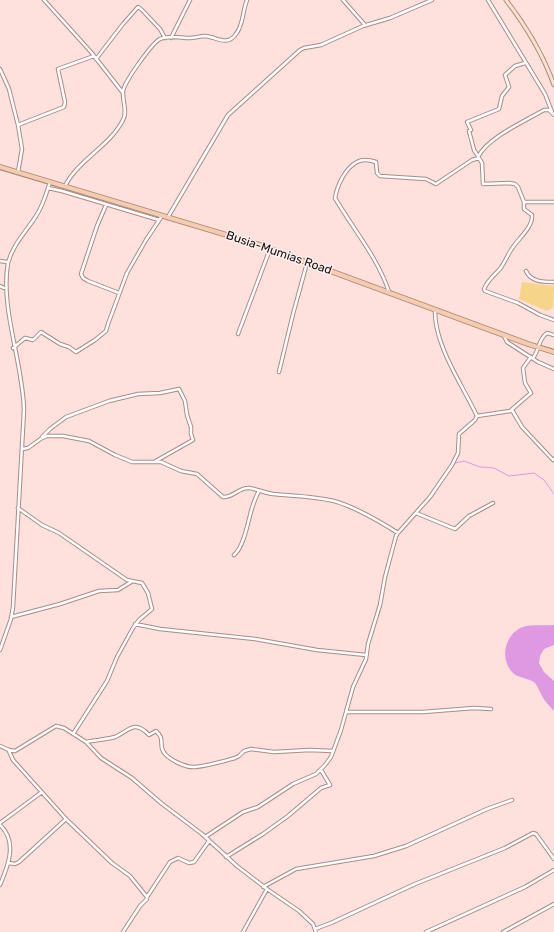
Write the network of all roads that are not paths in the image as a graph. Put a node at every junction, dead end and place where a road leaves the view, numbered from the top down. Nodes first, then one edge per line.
1 (44, 0) edge
2 (190, 0) edge
3 (247, 0) edge
4 (343, 0) edge
5 (432, 0) edge
6 (488, 0) edge
7 (506, 0) edge
8 (365, 26) junction
9 (165, 38) junction
10 (171, 38) junction
11 (95, 58) junction
12 (525, 63) junction
13 (0, 68) edge
14 (554, 85) edge
15 (123, 94) junction
16 (552, 112) junction
17 (554, 115) edge
18 (18, 124) junction
19 (478, 157) junction
20 (0, 167) edge
21 (18, 173) junction
22 (50, 182) junction
23 (65, 186) junction
24 (48, 188) junction
25 (84, 192) junction
26 (82, 198) junction
27 (524, 202) junction
28 (554, 202) edge
29 (106, 205) junction
30 (168, 217) junction
31 (161, 218) junction
32 (270, 248) junction
33 (0, 261) edge
34 (7, 262) dead end
35 (308, 262) junction
36 (526, 271) dead end
37 (554, 282) edge
38 (0, 286) edge
39 (4, 288) junction
40 (119, 293) junction
41 (390, 293) junction
42 (435, 310) junction
43 (554, 320) edge
44 (238, 334) dead end
45 (504, 335) junction
46 (554, 335) edge
47 (13, 348) junction
48 (539, 348) junction
49 (554, 352) edge
50 (532, 358) junction
51 (554, 369) edge
52 (279, 372) dead end
53 (512, 410) junction
54 (477, 416) junction
55 (42, 438) junction
56 (22, 449) junction
57 (554, 460) edge
58 (153, 462) junction
59 (259, 491) junction
60 (493, 503) dead end
61 (18, 508) junction
62 (416, 513) junction
63 (398, 533) junction
64 (234, 554) dead end
65 (131, 582) junction
66 (11, 617) junction
67 (135, 624) junction
68 (2, 640) edge
69 (0, 650) edge
70 (366, 655) junction
71 (491, 709) dead end
72 (346, 712) junction
73 (73, 734) junction
74 (86, 742) junction
75 (0, 746) edge
76 (9, 750) junction
77 (334, 751) junction
78 (321, 770) junction
79 (42, 792) junction
80 (512, 800) dead end
81 (66, 819) junction
82 (0, 824) edge
83 (205, 836) junction
84 (209, 841) junction
85 (226, 857) junction
86 (554, 859) edge
87 (9, 863) junction
88 (554, 870) edge
89 (0, 885) edge
90 (263, 886) junction
91 (267, 889) junction
92 (147, 897) junction
93 (554, 904) edge
94 (315, 930) edge
95 (123, 932) edge
96 (243, 932) edge
97 (426, 932) edge
98 (503, 932) edge

1 - 11 street
2 - 10 street
3 - 10 street
4 - 8 street
5 - 8 street
6 - 12 street
7 - 14 main road
8 - 30 street
9 - 10 street
9 - 11 street
9 - 15 street
11 - 15 street
11 - 18 street
12 - 16 street
12 - 19 street
13 - 18 street
15 - 23 street
16 - 17 street
16 - 19 street
18 - 21 street
19 - 27 street
19 - 41 street
20 - 21 highway, Busia-Mumias Road
21 - 22 highway, Busia-Mumias Road
22 - 23 highway, Busia-Mumias Road
22 - 24 street
23 - 25 highway, Busia-Mumias Road
24 - 26 street
24 - 39 street
25 - 26 street
25 - 31 highway, Busia-Mumias Road
26 - 29 street
27 - 28 street
27 - 43 street
29 - 31 street
29 - 40 street
30 - 31 highway, Busia-Mumias Road
30 - 32 highway, Busia-Mumias Road
31 - 40 street
32 - 35 highway, Busia-Mumias Road
32 - 44 street
33 - 34 street
35 - 41 highway, Busia-Mumias Road
35 - 52 street
36 - 37 street
38 - 39 street
39 - 47 street
40 - 47 street
41 - 42 highway, Busia-Mumias Road
42 - 45 highway, Busia-Mumias Road
42 - 54 street
45 - 48 highway, Busia-Mumias Road
45 - 50 street
46 - 48 street
47 - 56 street
48 - 49 highway, Busia-Mumias Road
48 - 50 street
50 - 51 street
50 - 53 street
53 - 54 street
53 - 57 street
54 - 62 street
55 - 56 street
55 - 58 street
55 - 58 street
56 - 61 street
58 - 59 street
59 - 63 street
59 - 64 street
60 - 62 street
61 - 65 street
61 - 66 street
62 - 63 street
63 - 70 street
65 - 66 street
65 - 67 street
66 - 68 street
67 - 70 street
67 - 73 street
68 - 69 street
70 - 72 street
71 - 72 street
72 - 77 street
73 - 74 street
73 - 76 street
74 - 77 street
74 - 83 street
75 - 76 street
76 - 79 street
77 - 78 street
78 - 83 street
78 - 85 street
79 - 81 street
79 - 82 street
80 - 90 street
81 - 87 street
81 - 92 street
82 - 87 street
83 - 84 street
84 - 85 street
84 - 92 street
85 - 90 street
86 - 94 street
87 - 89 street
88 - 97 street
90 - 91 street
91 - 94 street
91 - 96 street
92 - 95 street
93 - 98 street

